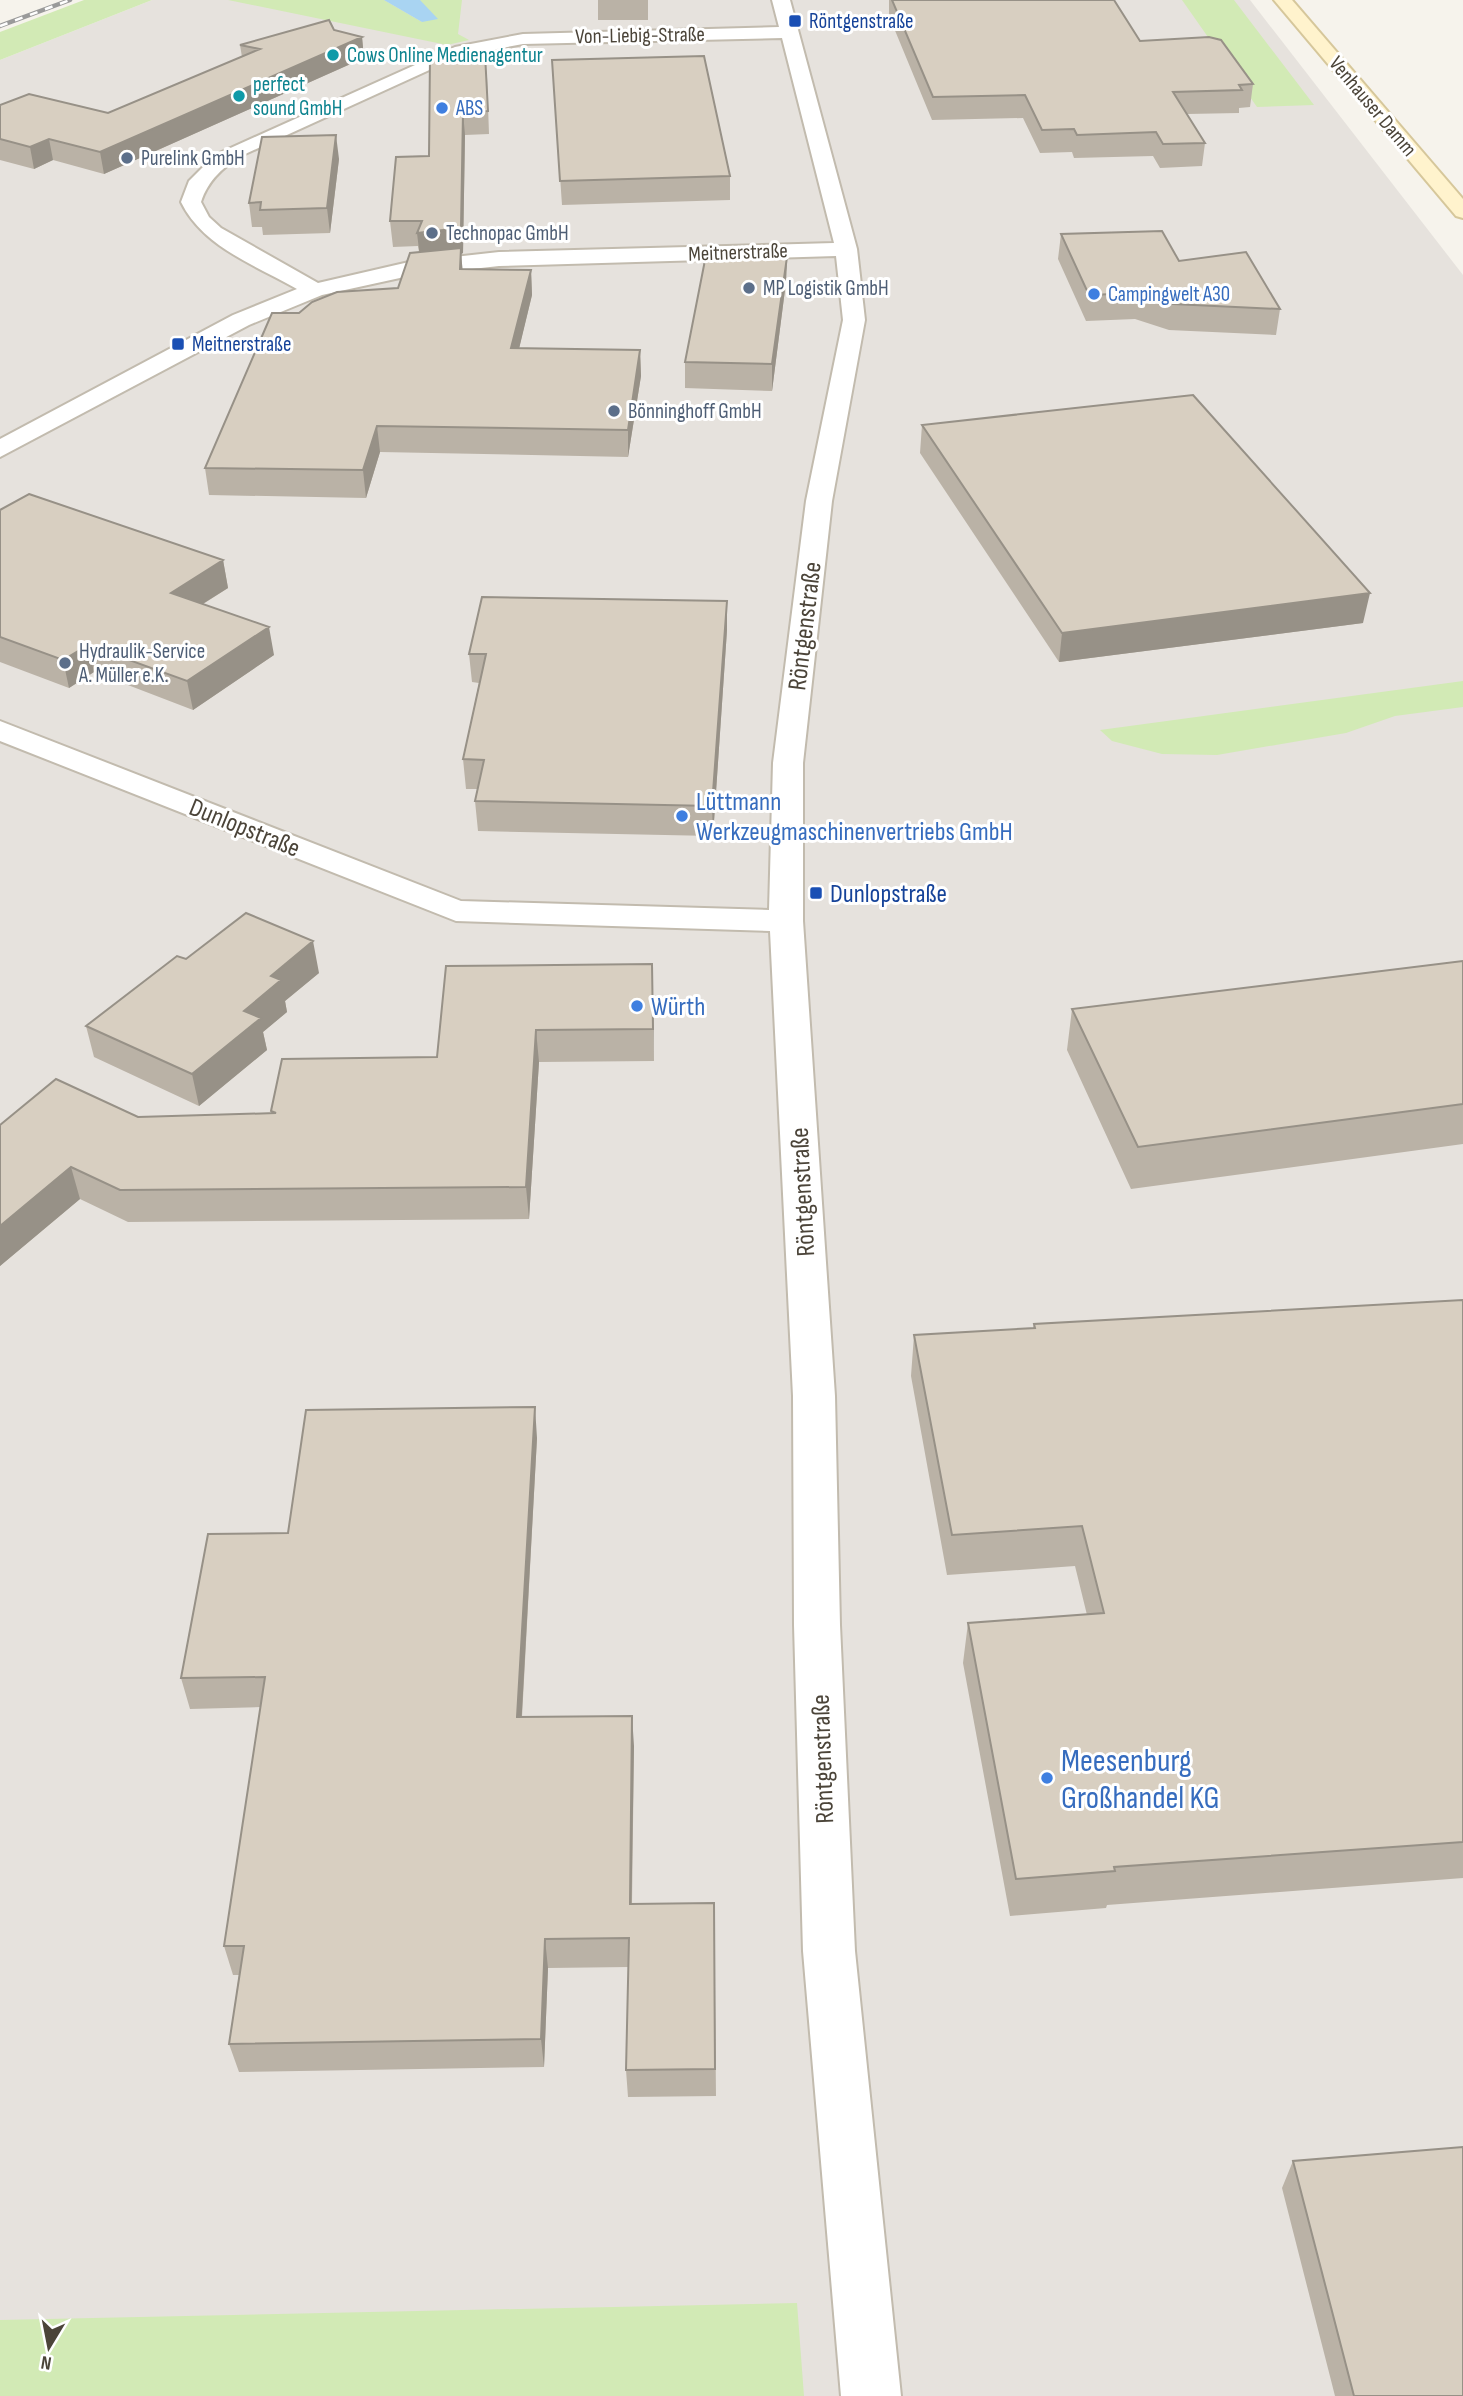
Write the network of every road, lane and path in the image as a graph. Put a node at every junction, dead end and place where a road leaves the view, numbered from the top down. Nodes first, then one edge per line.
1 (781, 0) edge
2 (1283, 0) edge
3 (788, 32) junction
4 (1463, 212) edge
5 (846, 248) junction
6 (315, 290) junction
7 (0, 449) edge
8 (0, 730) edge
9 (786, 921) junction
10 (872, 2396) edge

1 - 3 street, Röntgenstraße
2 - 4 main road, Venhauser Damm
3 - 5 street, Röntgenstraße
3 - 6 street, Von-Liebig-Straße
5 - 6 street, Meitnerstraße
5 - 9 street, Röntgenstraße
6 - 7 street, Meitnerstraße
8 - 9 street, Dunlopstraße
9 - 10 street, Röntgenstraße

